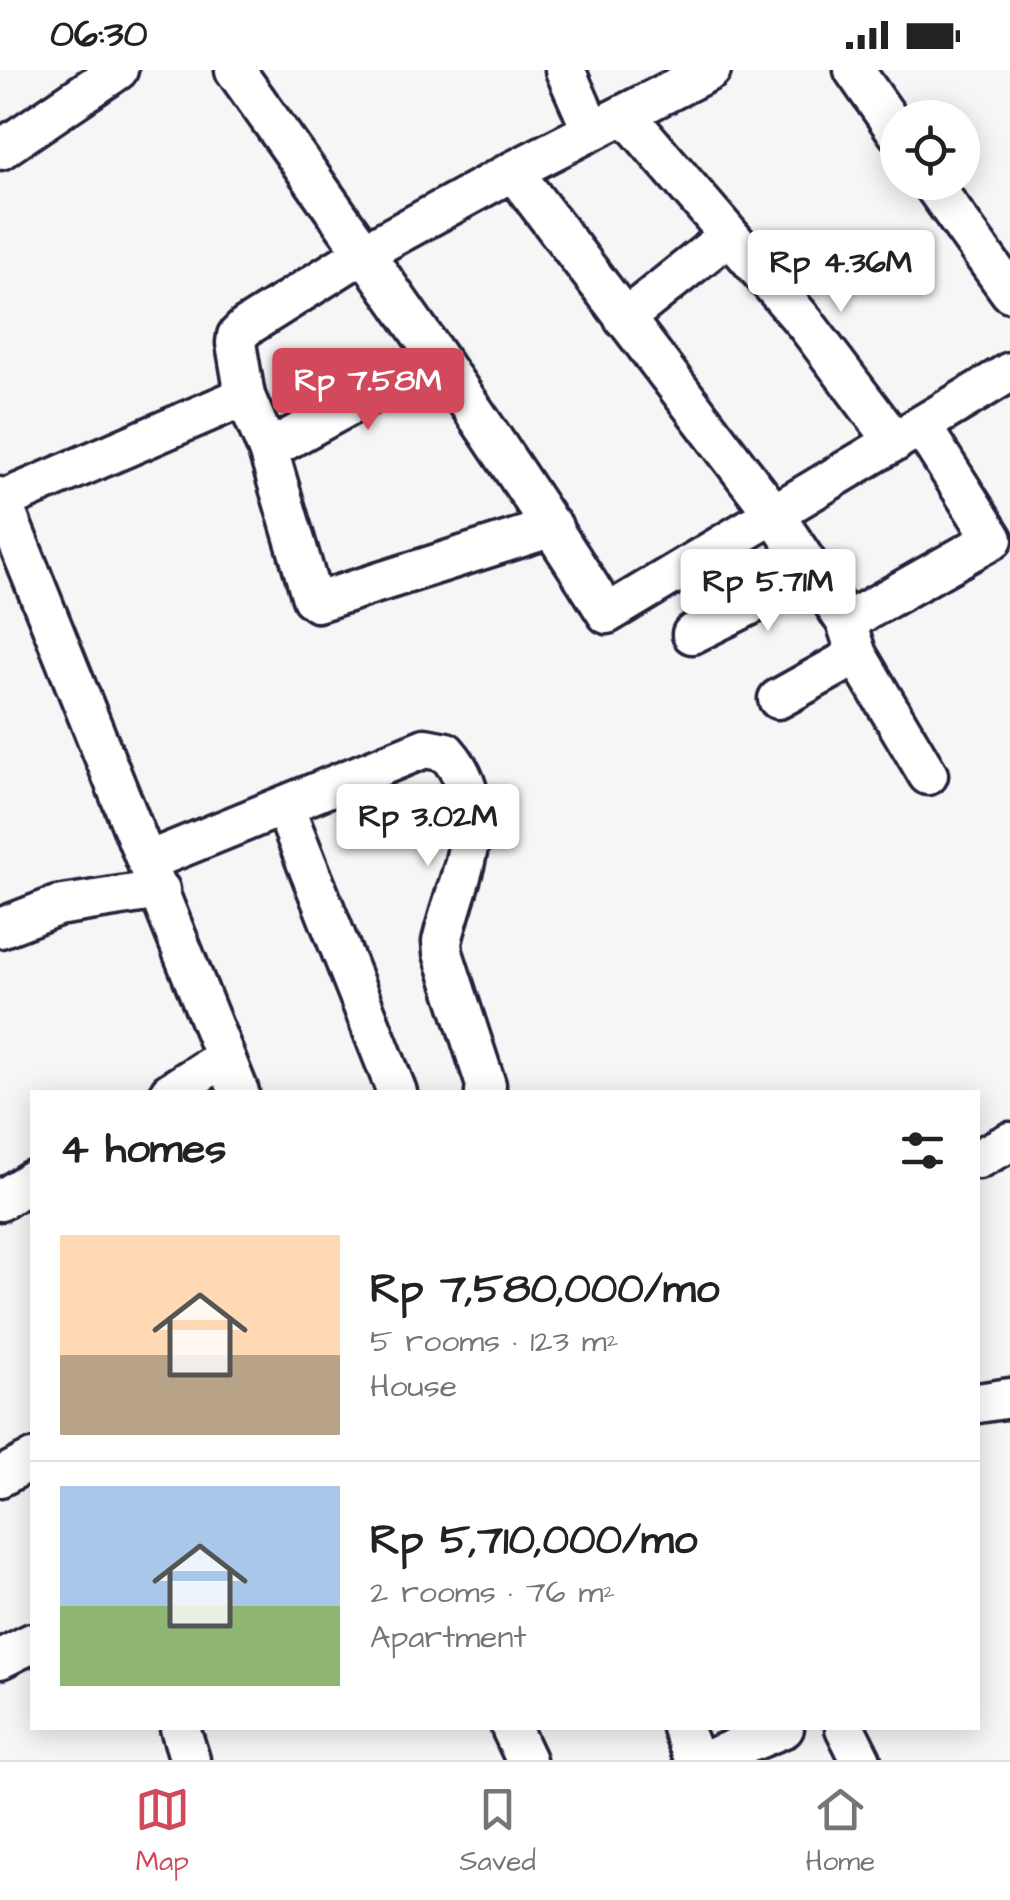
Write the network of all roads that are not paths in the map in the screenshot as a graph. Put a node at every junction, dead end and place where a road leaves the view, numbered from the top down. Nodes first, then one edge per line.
1 (118, 70) edge
2 (235, 70) edge
3 (565, 70) edge
4 (711, 70) edge
5 (854, 70) edge
6 (880, 107) edge
7 (608, 123) junction
8 (0, 150) edge
9 (512, 171) junction
10 (945, 200) edge
11 (729, 234) junction
12 (364, 252) junction
13 (1010, 292) edge
14 (624, 319) junction
15 (436, 358) junction
16 (1010, 372) edge
17 (245, 396) junction
18 (908, 434) junction
19 (268, 450) junction
20 (1, 499) edge
21 (774, 514) junction
22 (553, 527) junction
23 (813, 574) junction
24 (692, 634) dead end
25 (852, 638) junction
26 (778, 700) dead end
27 (928, 775) dead end
28 (284, 806) junction
29 (154, 875) junction
30 (0, 928) edge
31 (225, 1058) junction
32 (173, 1090) edge
33 (238, 1090) edge
34 (396, 1090) edge
35 (485, 1090) edge
36 (1010, 1142) edge
37 (980, 1158) edge
38 (30, 1181) edge
39 (0, 1201) edge
40 (1010, 1398) edge
41 (980, 1402) edge
42 (30, 1644) edge
43 (0, 1660) edge
44 (181, 1730) edge
45 (512, 1730) edge
46 (683, 1730) edge
47 (779, 1730) edge
48 (845, 1730) edge
49 (190, 1760) edge
50 (526, 1760) edge
51 (695, 1760) edge
52 (706, 1760) edge
53 (861, 1760) edge

1 - 8 street
2 - 12 street
3 - 7 street
4 - 7 street
5 - 6 street
7 - 9 street
7 - 11 street
9 - 12 street
9 - 14 street
10 - 13 street
11 - 14 street
11 - 18 street
12 - 15 street
12 - 17 street
14 - 21 street
15 - 19 street
15 - 22 street
16 - 18 street
17 - 19 street
17 - 20 street
18 - 21 street
18 - 25 street
19 - 22 street
20 - 29 street
21 - 22 street
21 - 23 street
23 - 24 street
23 - 25 street
25 - 26 street
25 - 27 street
28 - 29 street
28 - 34 street
28 - 35 street
29 - 30 street
29 - 31 street
31 - 32 street
31 - 33 street
36 - 37 street
38 - 39 street
40 - 41 street
42 - 43 street
44 - 49 street
45 - 50 street
46 - 51 street
47 - 52 street
48 - 53 street

